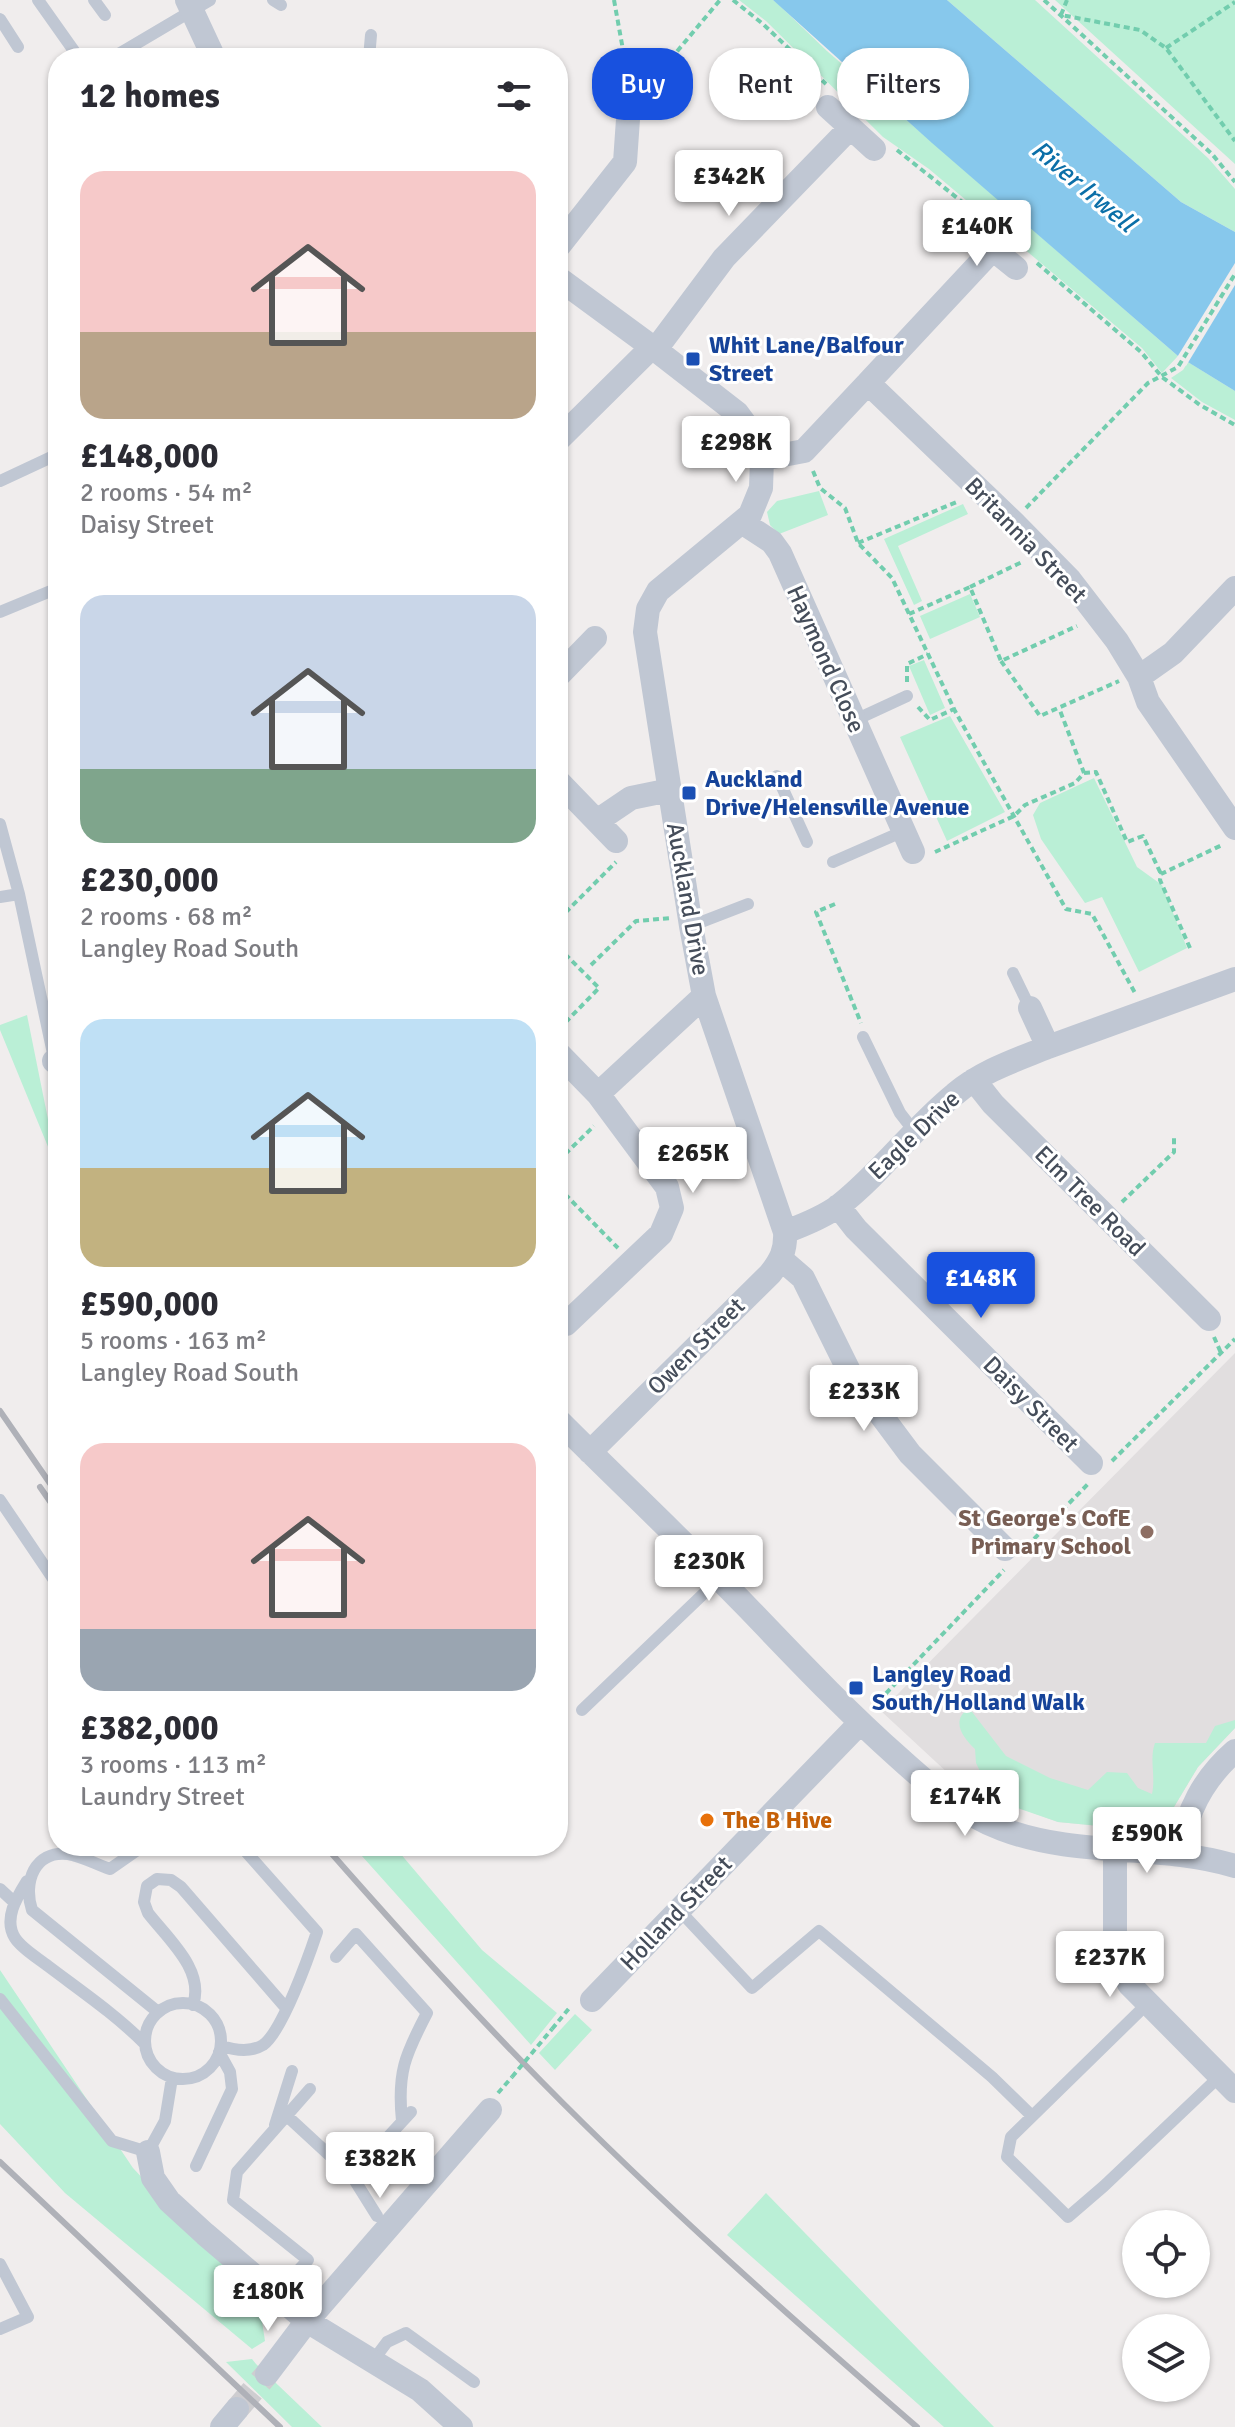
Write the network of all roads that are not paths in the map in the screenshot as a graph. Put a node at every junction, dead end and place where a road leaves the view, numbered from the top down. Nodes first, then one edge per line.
1 (38, 0) edge
2 (94, 0) edge
3 (197, 3) edge
4 (105, 15) dead end
5 (0, 19) edge
6 (371, 35) dead end
7 (18, 47) dead end
8 (72, 48) edge
9 (127, 48) edge
10 (211, 48) edge
11 (370, 48) edge
12 (829, 98) road end
13 (628, 120) edge
14 (850, 128) junction
15 (880, 146) road end
16 (971, 220) road end
17 (568, 234) edge
18 (993, 249) junction
19 (1023, 263) road end
20 (568, 285) edge
21 (654, 348) junction
22 (868, 383) junction
23 (568, 422) edge
24 (48, 459) edge
25 (762, 459) junction
26 (0, 481) edge
27 (743, 523) junction
28 (1235, 588) edge
29 (48, 592) edge
30 (0, 612) edge
31 (595, 638) dead end
32 (568, 666) edge
33 (1138, 675) junction
34 (907, 696) road end
35 (853, 721) junction
36 (777, 776) dead end
37 (670, 790) junction
38 (568, 791) edge
39 (597, 821) junction
40 (0, 824) edge
41 (1229, 836) edge
42 (616, 841) road end
43 (908, 841) joint
44 (807, 842) dead end
45 (833, 862) dead end
46 (19, 894) junction
47 (0, 897) edge
48 (748, 904) dead end
49 (690, 921) junction
50 (1013, 973) dead end
51 (1235, 979) edge
52 (704, 996) junction
53 (1030, 1008) joint
54 (48, 1025) edge
55 (863, 1037) road end
56 (1048, 1047) junction
57 (568, 1064) edge
58 (974, 1080) junction
59 (604, 1102) junction
60 (914, 1131) junction
61 (838, 1206) junction
62 (785, 1232) junction
63 (781, 1259) junction
64 (1209, 1319) dead end
65 (568, 1322) edge
66 (568, 1430) edge
67 (590, 1452) junction
68 (1099, 1467) road end
69 (0, 1500) edge
70 (1012, 1556) road end
71 (48, 1571) edge
72 (719, 1579) junction
73 (582, 1710) dead end
74 (860, 1723) junction
75 (1235, 1751) edge
76 (1115, 1849) junction
77 (1181, 1853) junction
78 (49, 1856) edge
79 (74, 1856) edge
80 (129, 1856) edge
81 (250, 1856) edge
82 (1235, 1866) edge
83 (30, 1877) junction
84 (0, 1889) edge
85 (14, 1902) junction
86 (679, 1910) junction
87 (336, 1957) dead end
88 (0, 1999) edge
89 (592, 2000) dead end
90 (1148, 2003) junction
91 (193, 2005) junction
92 (286, 2008) junction
93 (158, 2012) junction
94 (144, 2043) junction
95 (220, 2049) junction
96 (292, 2071) dead end
97 (172, 2078) junction
98 (1228, 2084) edge
99 (310, 2089) dead end
100 (495, 2100) road end
101 (287, 2116) junction
102 (1032, 2116) junction
103 (273, 2131) junction
104 (148, 2152) junction
105 (196, 2166) dead end
106 (352, 2176) junction
107 (377, 2216) dead end
108 (0, 2264) edge
109 (275, 2295) junction
110 (307, 2321) junction
111 (0, 2329) edge
112 (372, 2362) junction
113 (267, 2374) tunnel mouth
114 (474, 2382) dead end
115 (461, 2427) edge

1 - 8 lane
2 - 4 lane
3 - 9 lane
3 - 10 street
5 - 7 lane
6 - 11 lane
12 - 14 street
13 - 17 street
14 - 15 street
14 - 21 street
16 - 18 street
18 - 19 street
18 - 22 street
20 - 21 street
21 - 23 street
21 - 25 street
22 - 25 street
22 - 33 street, Britannia Street
24 - 26 lane
25 - 27 street, Auckland Drive
27 - 35 street, Haymond Close
27 - 37 street, Auckland Drive
28 - 33 street
29 - 30 lane
31 - 32 street
33 - 41 street, Britannia Street
34 - 35 lane
35 - 43 street, Haymond Close
36 - 44 lane
37 - 39 street
37 - 49 street, Auckland Drive
38 - 39 street
39 - 42 street
40 - 46 lane
43 - 45 lane
46 - 47 lane
46 - 54 lane
48 - 49 lane
49 - 52 street, Auckland Drive
50 - 53 lane
51 - 56 street, Eagle Drive
52 - 59 street
52 - 62 street, Auckland Drive
53 - 56 street
55 - 60 lane
56 - 58 street, Eagle Drive
57 - 59 street
58 - 60 street, Eagle Drive
58 - 64 street, Elm Tree Road
59 - 65 street
60 - 61 street, Eagle Drive
61 - 62 street, Eagle Drive
61 - 68 street, Daisy Street
62 - 63 street
63 - 67 street, Owen Street
63 - 70 street
66 - 67 street
67 - 72 street
69 - 71 lane
72 - 73 lane
72 - 74 street
74 - 76 street
74 - 86 street, Holland Street
75 - 77 street
76 - 77 street
76 - 90 street
77 - 82 street
78 - 83 lane
79 - 80 lane
81 - 92 lane
83 - 85 lane
83 - 93 lane
84 - 85 lane
85 - 94 lane
86 - 89 street, Holland Street
86 - 102 lane
87 - 106 lane
88 - 104 lane
90 - 98 street
90 - 102 lane
91 - 92 lane
91 - 93 lane
91 - 95 lane
92 - 95 lane
93 - 94 lane
94 - 97 lane
95 - 97 lane
95 - 105 lane
96 - 103 lane
97 - 104 lane
98 - 102 lane
99 - 101 lane
100 - 110 street
101 - 103 lane
101 - 106 lane
103 - 109 lane
104 - 109 street
106 - 107 lane
108 - 111 lane
109 - 110 street
110 - 112 street
110 - 113 street
112 - 114 lane
112 - 115 street

